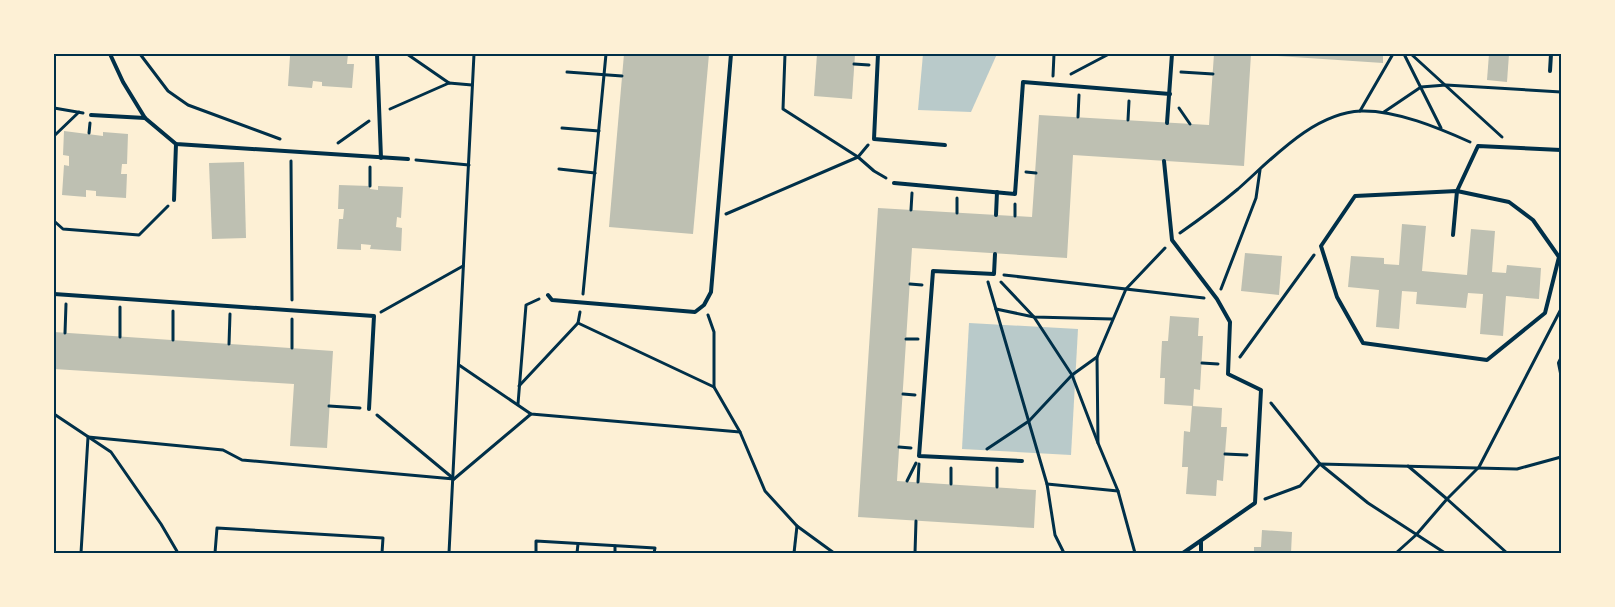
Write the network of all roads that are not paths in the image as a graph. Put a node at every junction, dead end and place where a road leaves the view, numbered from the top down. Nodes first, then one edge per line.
1 (110, 54) edge
2 (377, 54) edge
3 (731, 54) edge
4 (878, 54) edge
5 (1172, 54) edge
6 (1551, 54) edge
7 (1550, 71) dead end
8 (1170, 94) junction
9 (91, 115) road end
10 (145, 118) junction
11 (1168, 123) dead end
12 (176, 144) junction
13 (945, 145) dead end
14 (1561, 150) edge
15 (381, 158) junction
16 (408, 159) road end
17 (1164, 161) dead end
18 (894, 183) dead end
19 (1457, 191) junction
20 (997, 192) junction
21 (174, 200) road end
22 (996, 215) dead end
23 (1453, 235) dead end
24 (995, 254) dead end
25 (54, 294) edge
26 (548, 295) road end
27 (1561, 359) edge
28 (1561, 373) edge
29 (369, 409) road end
30 (1022, 461) dead end
31 (1201, 541) junction
32 (1183, 553) edge
33 (1201, 553) edge

1 - 10 lane
2 - 15 lane
3 - 26 lane
4 - 13 lane
5 - 8 lane
6 - 7 lane
8 - 11 lane
8 - 20 lane
9 - 10 lane
10 - 12 lane
12 - 15 lane
12 - 21 lane
14 - 19 lane
15 - 16 lane
17 - 31 lane
18 - 20 lane
19 - 19 lane
19 - 23 lane
20 - 22 lane
24 - 30 lane
25 - 29 lane
27 - 28 lane
31 - 32 lane
31 - 33 lane

